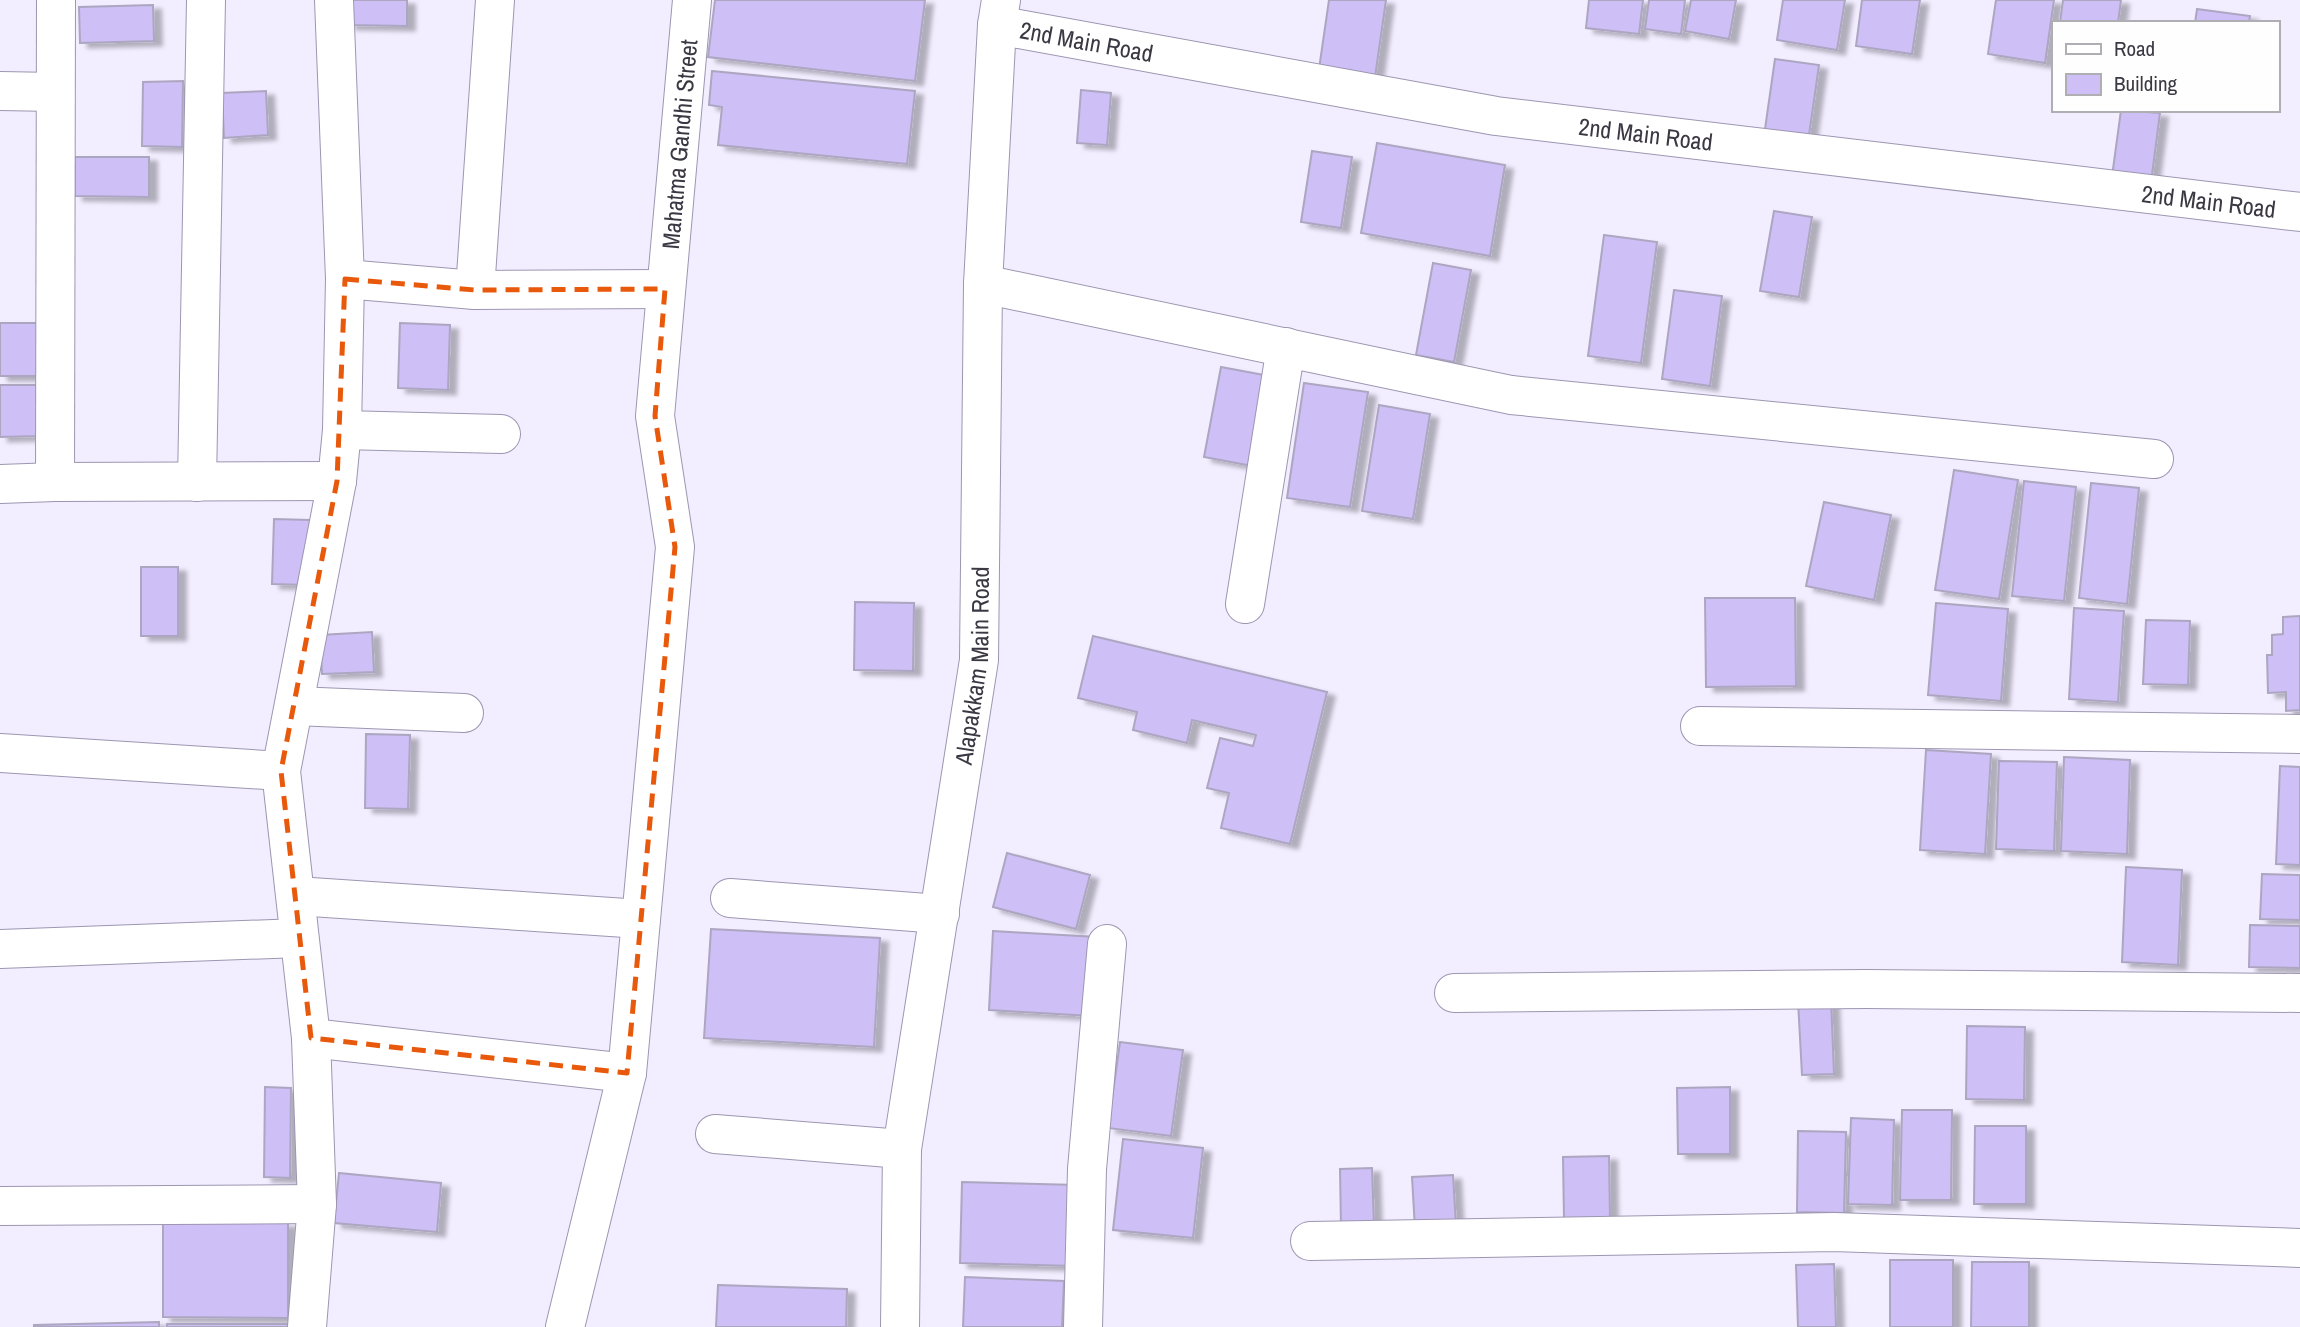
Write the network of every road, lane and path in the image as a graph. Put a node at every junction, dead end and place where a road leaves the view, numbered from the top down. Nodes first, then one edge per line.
1 (56, 0) edge
2 (206, 0) edge
3 (334, 0) edge
4 (495, 0) edge
5 (692, 0) edge
6 (999, 13) edge
7 (0, 91) edge
8 (55, 92) junction
9 (2300, 212) edge
10 (345, 279) junction
11 (984, 284) junction
12 (665, 289) junction
13 (475, 290) junction
14 (1286, 347) junction
15 (342, 430) junction
16 (501, 433) dead end
17 (2154, 459) dead end
18 (337, 481) junction
19 (55, 482) junction
20 (197, 482) junction
21 (0, 484) edge
22 (1245, 604) dead end
23 (295, 706) junction
24 (464, 713) dead end
25 (1700, 726) dead end
26 (2300, 734) edge
27 (0, 753) edge
28 (281, 771) junction
29 (296, 896) junction
30 (730, 898) dead end
31 (940, 914) junction
32 (641, 919) junction
33 (299, 938) junction
34 (1107, 944) dead end
35 (0, 948) edge
36 (1454, 993) dead end
37 (2300, 993) edge
38 (311, 1038) junction
39 (626, 1073) junction
40 (715, 1134) dead end
41 (902, 1149) junction
42 (317, 1204) junction
43 (0, 1206) edge
44 (1310, 1241) dead end
45 (2300, 1248) edge
46 (307, 1327) edge
47 (565, 1327) edge
48 (900, 1327) edge
49 (1083, 1327) edge

1 - 8 street
2 - 20 street
3 - 10 street
4 - 13 street
5 - 12 street, Mahatma Gandhi Street
6 - 9 street, 2nd Main Road
6 - 11 street, Alapakkam Main Road
7 - 8 street
8 - 19 street
10 - 13 street
10 - 15 street
11 - 14 street
11 - 31 street, Alapakkam Main Road
12 - 13 street
12 - 32 street, Mahatma Gandhi Street
14 - 17 street
14 - 22 street
15 - 16 street
15 - 18 street
18 - 20 street
18 - 23 street
19 - 20 street
19 - 21 street
23 - 24 street
23 - 28 street
25 - 26 street
27 - 28 street
28 - 29 street
29 - 32 street
29 - 33 street
30 - 31 street
31 - 41 street, Alapakkam Main Road
32 - 39 street, Mahatma Gandhi Street
33 - 35 street
33 - 38 street
34 - 49 street
36 - 37 street
38 - 39 street
38 - 42 street
39 - 47 street, Mahatma Gandhi Street
40 - 41 street
41 - 48 street, Alapakkam Main Road
42 - 43 street
42 - 46 street
44 - 45 street

